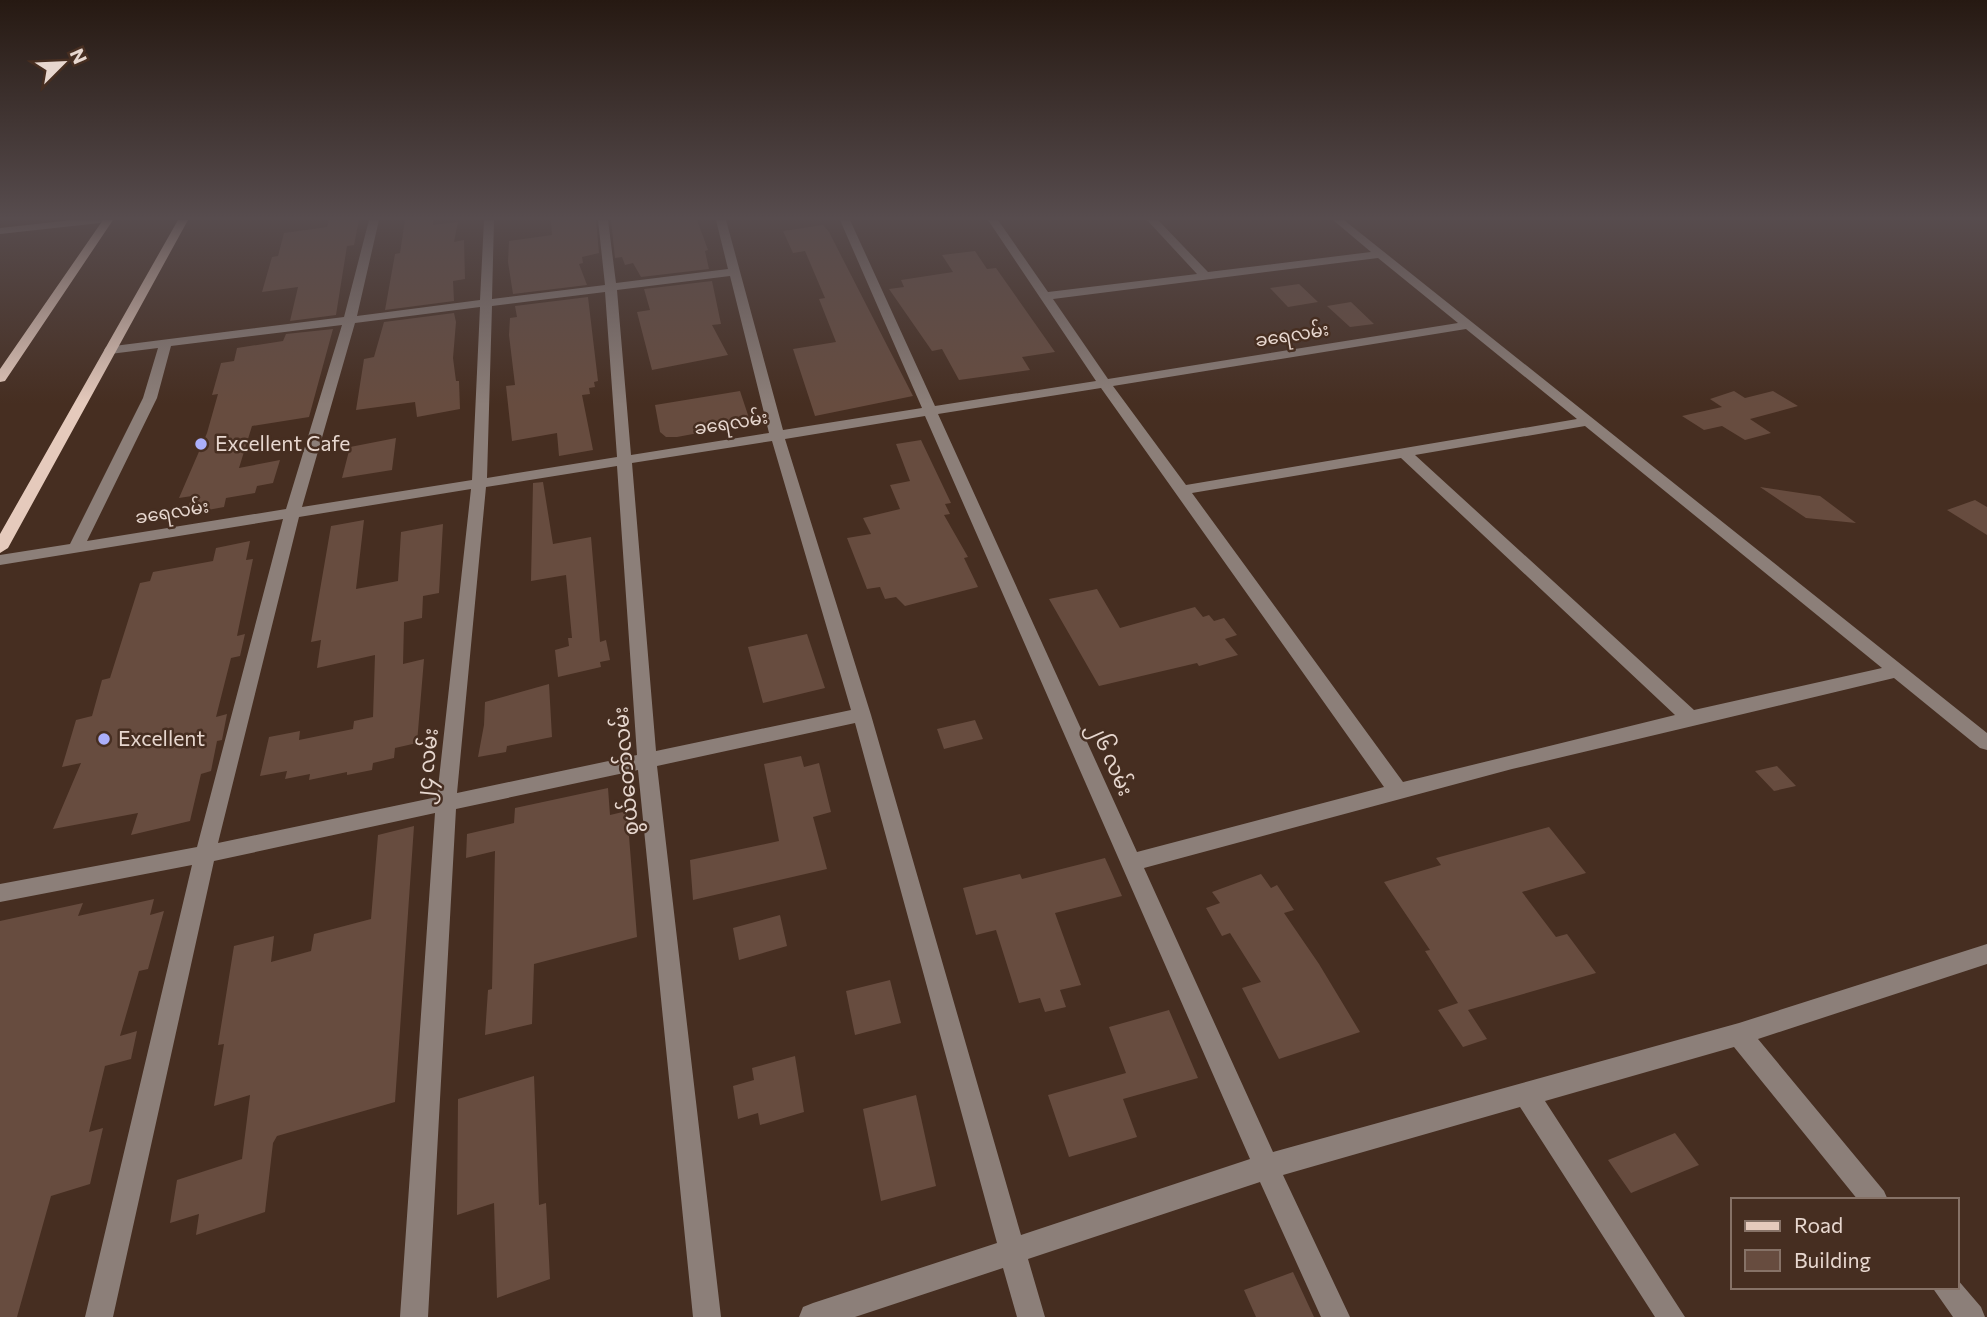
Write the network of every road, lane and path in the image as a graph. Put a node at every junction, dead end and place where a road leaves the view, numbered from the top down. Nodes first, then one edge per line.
1 (64, 281) edge
2 (148, 281) edge
3 (359, 281) edge
4 (485, 281) edge
5 (610, 281) edge
6 (661, 281) edge
7 (737, 281) edge
8 (873, 281) edge
9 (1036, 281) edge
10 (1155, 281) edge
11 (1415, 281) edge
12 (611, 288) junction
13 (1046, 296) junction
14 (483, 302) junction
15 (350, 319) junction
16 (1469, 325) junction
17 (166, 342) junction
18 (110, 350) junction
19 (6, 363) edge
20 (0, 378) edge
21 (1106, 385) junction
22 (931, 411) junction
23 (1587, 422) junction
24 (778, 435) junction
25 (1404, 453) junction
26 (625, 460) junction
27 (478, 484) junction
28 (1184, 490) junction
29 (293, 512) junction
30 (76, 547) junction
31 (0, 548) edge
32 (0, 559) edge
33 (1895, 671) junction
34 (862, 715) junction
35 (1689, 717) junction
36 (1987, 743) edge
37 (647, 761) junction
38 (1397, 789) junction
39 (446, 803) junction
40 (205, 853) junction
41 (1132, 862) junction
42 (0, 893) edge
43 (1987, 954) edge
44 (1739, 1034) junction
45 (1526, 1094) junction
46 (1266, 1167) junction
47 (1873, 1198) edge
48 (1013, 1251) junction
49 (1948, 1289) edge
50 (99, 1317) edge
51 (414, 1317) edge
52 (707, 1317) edge
53 (813, 1317) edge
54 (1031, 1317) edge
55 (1336, 1317) edge
56 (1671, 1317) edge
57 (1971, 1317) edge

1 - 19 main road
2 - 18 main road
3 - 15 street
4 - 14 street, ၂၄ လမ်း
5 - 12 street, စွယ်တော်လမ်း
6 - 12 street
7 - 24 street
8 - 22 street, ၂၆ လမ်း
9 - 13 street
10 - 13 street
11 - 16 street
12 - 14 street
12 - 26 street, စွယ်တော်လမ်း
13 - 21 street
14 - 15 street
14 - 27 street, ၂၄ လမ်း
15 - 17 street
15 - 29 street
16 - 21 street, ခရေလမ်း
16 - 23 street
17 - 18 street
17 - 30 street
18 - 31 main road
19 - 20 main road
21 - 22 street, ခရေလမ်း
21 - 28 street
22 - 24 street, ခရေလမ်း
22 - 41 street, ၂၆ လမ်း
23 - 25 street
23 - 33 street
24 - 26 street, ခရေလမ်း
24 - 34 street
25 - 28 street
25 - 35 street
26 - 27 street, ခရေလမ်း
26 - 37 street, စွယ်တော်လမ်း
27 - 29 street, ခရေလမ်း
27 - 39 street, ၂၄ လမ်း
28 - 38 street
29 - 30 street, ခရေလမ်း
29 - 40 street
30 - 32 street, ခရေလမ်း
33 - 35 street
33 - 36 street
34 - 37 street
34 - 48 street
35 - 38 street
37 - 39 street
37 - 52 street, စွယ်တော်လမ်း
38 - 41 street
39 - 40 street
39 - 51 street, ၂၄ လမ်း
40 - 42 street
40 - 50 street
41 - 46 street, ၂၆ လမ်း
43 - 44 street
44 - 45 street
44 - 47 street
45 - 46 street
45 - 56 street
46 - 48 street
46 - 55 street, ၂၆ လမ်း
48 - 53 street
48 - 54 street
49 - 57 street

